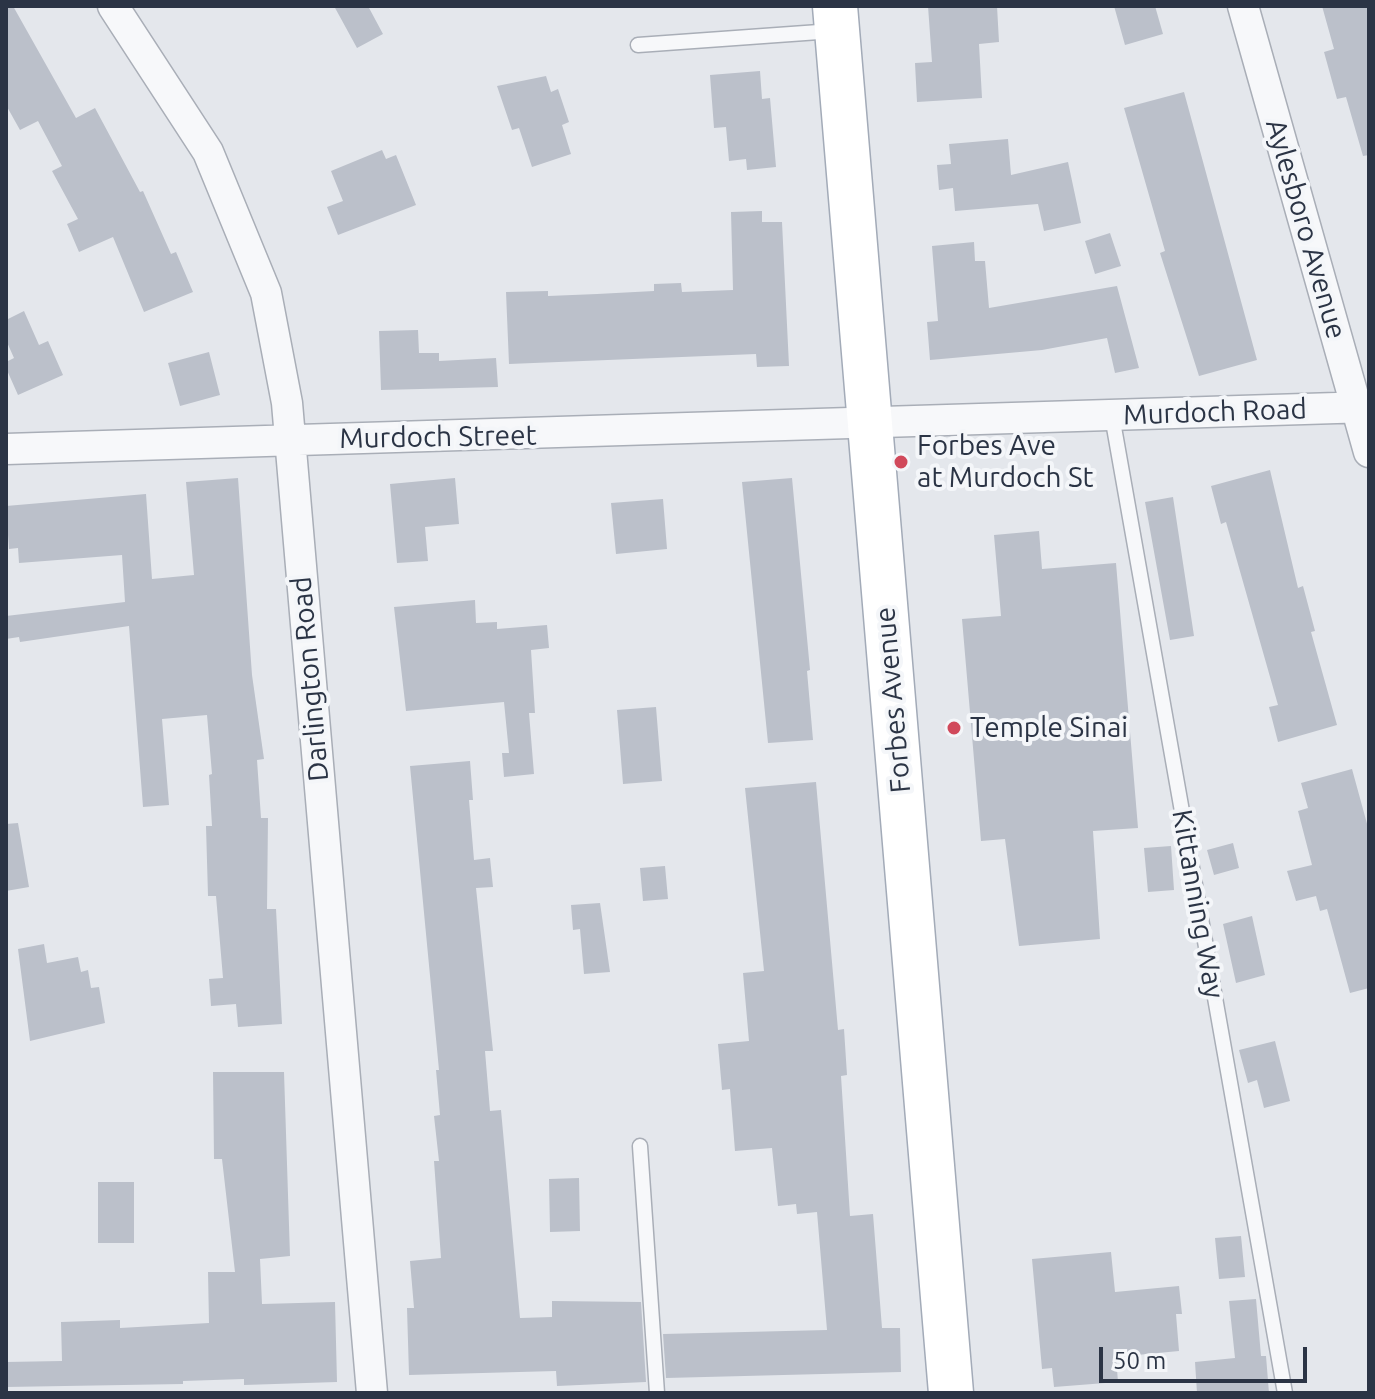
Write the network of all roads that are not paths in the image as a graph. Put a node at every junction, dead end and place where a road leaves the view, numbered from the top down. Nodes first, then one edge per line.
1 (113, 6) edge
2 (1243, 6) edge
3 (836, 18) edge
4 (638, 45) dead end
5 (1363, 407) edge
6 (1112, 416) junction
7 (870, 420) junction
8 (289, 441) junction
9 (6, 449) edge
10 (1369, 452) edge
11 (640, 1146) dead end
12 (372, 1393) edge
13 (657, 1393) edge
14 (951, 1393) edge
15 (1285, 1393) edge

1 - 8 street, Darlington Road
2 - 5 street, Aylesboro Avenue
3 - 4 lane
3 - 7 main road, Forbes Avenue
5 - 6 street, Murdoch Road
5 - 10 street, Aylesboro Avenue
6 - 7 street, Murdoch Road
6 - 15 lane, Kittanning Way
7 - 8 street, Murdoch Street
7 - 14 main road, Forbes Avenue
8 - 9 street, Murdoch Street
8 - 12 street, Darlington Road
11 - 13 lane

